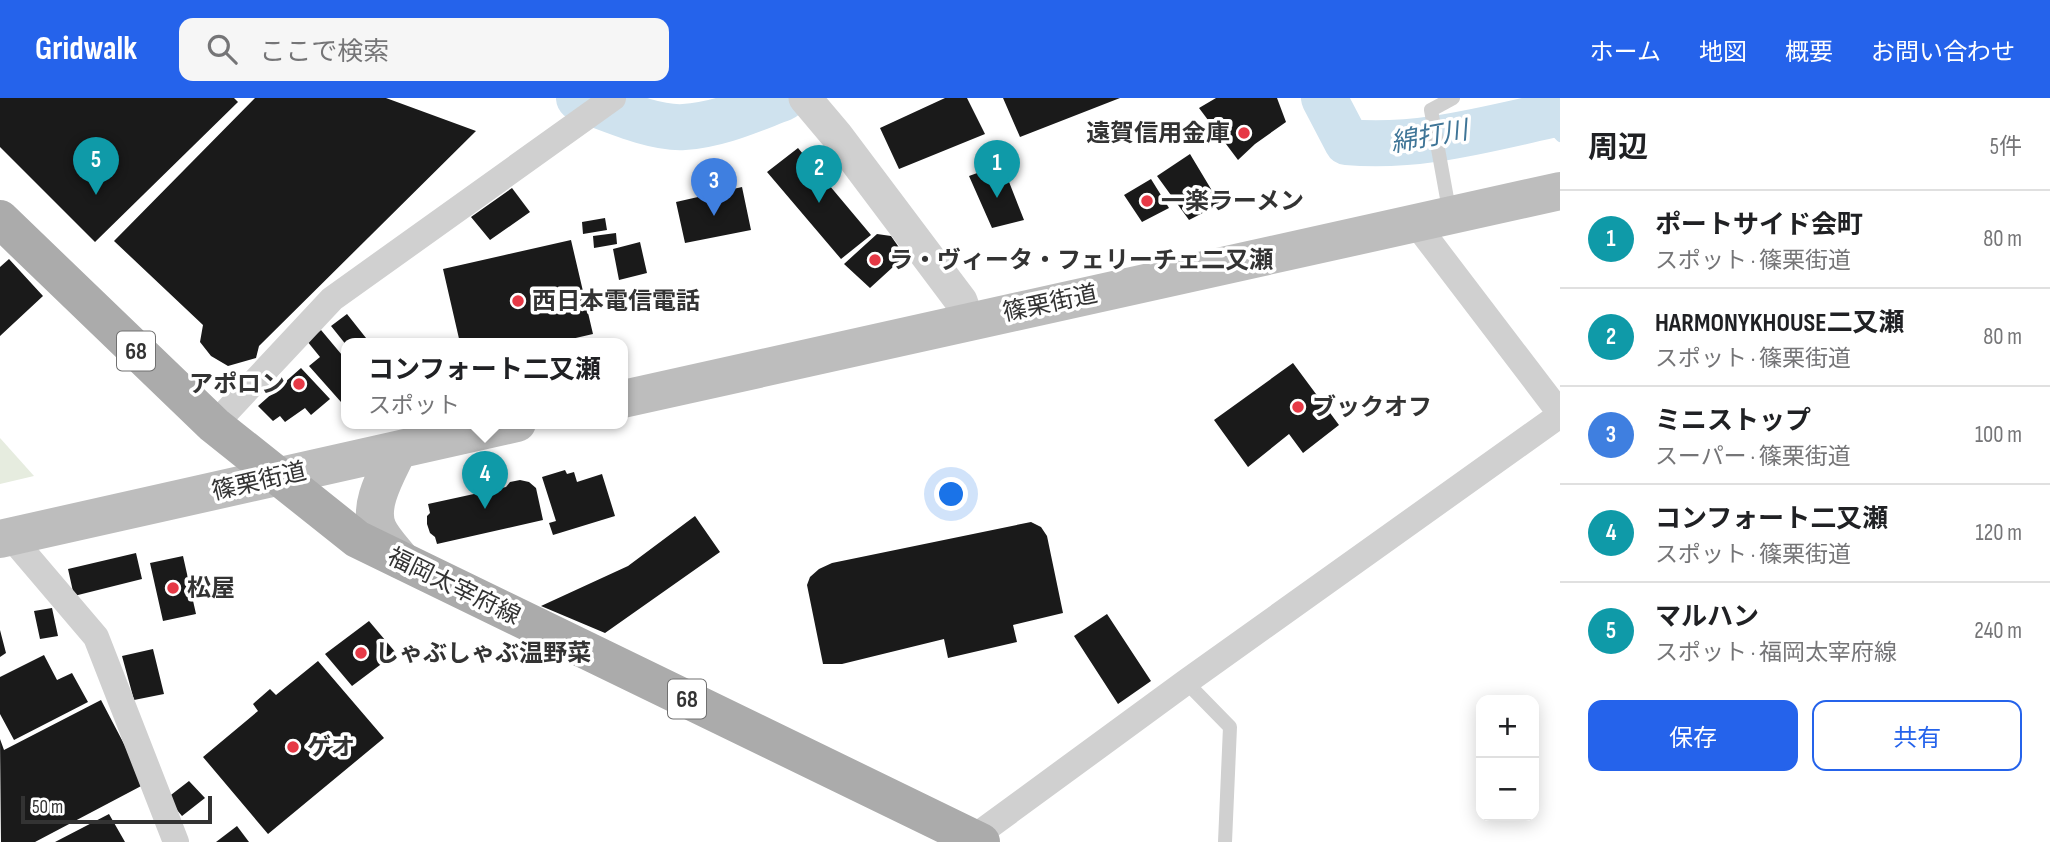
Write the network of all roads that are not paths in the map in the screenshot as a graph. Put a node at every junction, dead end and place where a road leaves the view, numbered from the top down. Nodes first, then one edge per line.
1 (612, 98) edge
2 (805, 98) edge
3 (1454, 98) edge
4 (1560, 191) edge
5 (0, 219) edge
6 (1433, 220) junction
7 (968, 321) junction
8 (628, 398) edge
9 (1560, 414) edge
10 (214, 425) junction
11 (491, 429) edge
12 (398, 450) junction
13 (278, 477) junction
14 (5, 537) edge
15 (401, 561) junction
16 (1186, 682) junction
17 (977, 840) edge
18 (176, 842) edge
19 (1225, 842) edge

1 - 10 street
2 - 7 street
3 - 6 lane
4 - 6 main road, 篠栗街道
5 - 10 main road, 福岡太宰府線 / 68
6 - 7 main road, 篠栗街道
6 - 9 street
7 - 8 main road, 篠栗街道
9 - 16 street
10 - 13 main road, 福岡太宰府線 / 68
11 - 12 main road, 篠栗街道
12 - 13 main road, 篠栗街道
12 - 15 main road
13 - 14 main road, 篠栗街道
13 - 15 main road, 福岡太宰府線 / 68
14 - 18 street
15 - 17 main road, 福岡太宰府線 / 68
16 - 17 street
16 - 19 lane

